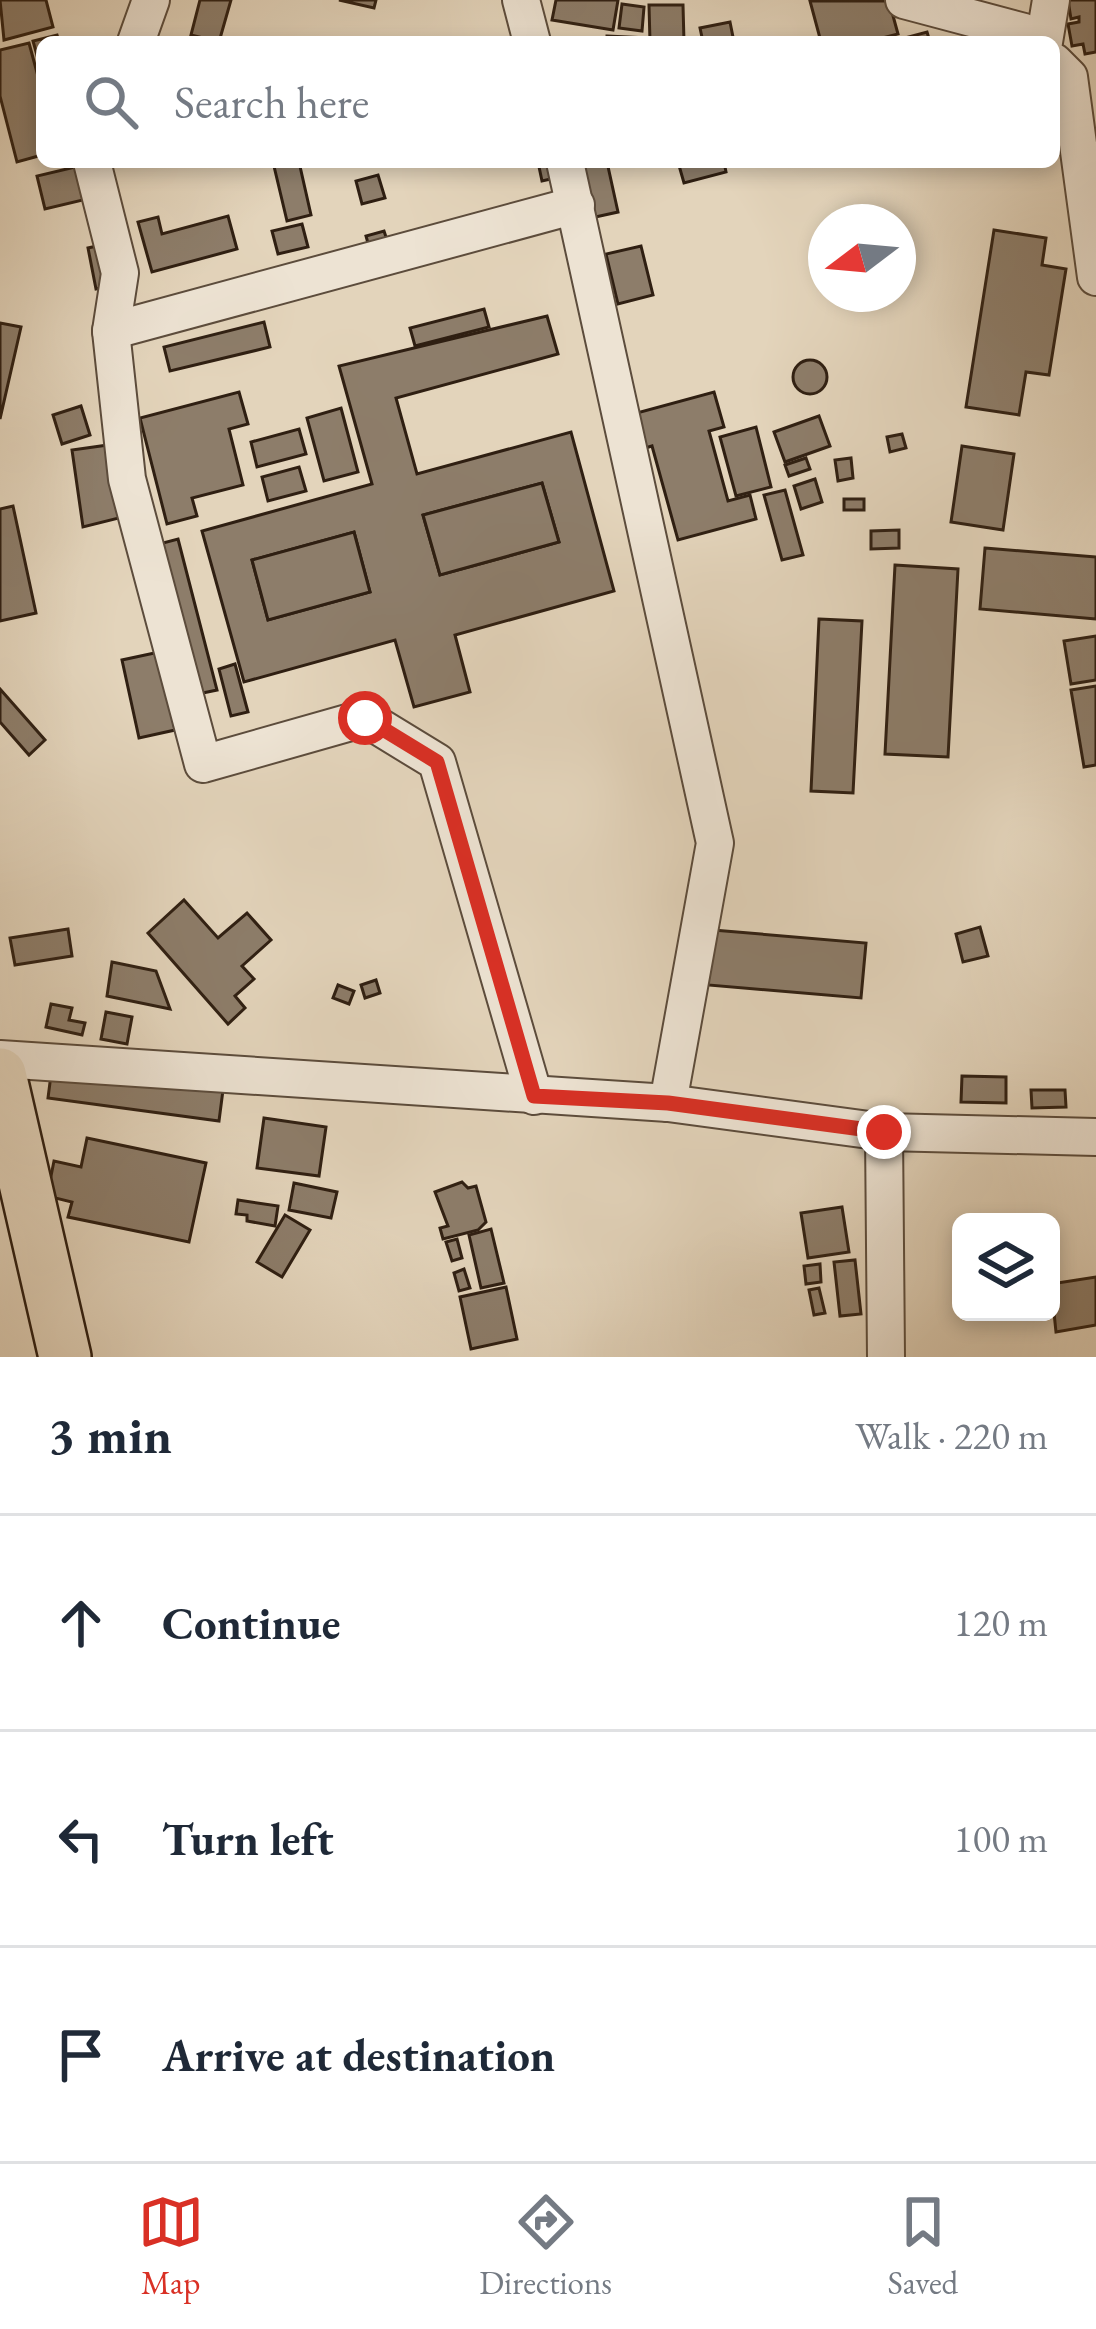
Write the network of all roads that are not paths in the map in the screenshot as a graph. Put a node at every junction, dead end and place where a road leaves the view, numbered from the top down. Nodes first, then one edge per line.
1 (151, 0) edge
2 (521, 0) edge
3 (904, 0) edge
4 (1052, 0) edge
5 (138, 36) edge
6 (530, 36) edge
7 (1028, 36) edge
8 (1044, 36) edge
9 (1060, 68) edge
10 (94, 168) edge
11 (567, 168) edge
12 (576, 205) junction
13 (1096, 277) edge
14 (111, 331) junction
15 (0, 1059) edge
16 (0, 1074) edge
17 (534, 1096) junction
18 (668, 1103) junction
19 (884, 1132) junction
20 (1096, 1137) edge
21 (0, 1219) edge
22 (31, 1357) edge
23 (65, 1357) edge
24 (886, 1357) edge

1 - 5 street
2 - 6 street
3 - 7 street
4 - 8 street
9 - 13 street
10 - 14 street
11 - 12 street
12 - 14 street
12 - 18 street
14 - 17 street
15 - 17 street
16 - 23 highway
17 - 18 street
18 - 19 street
19 - 20 street
19 - 24 street
21 - 22 highway

